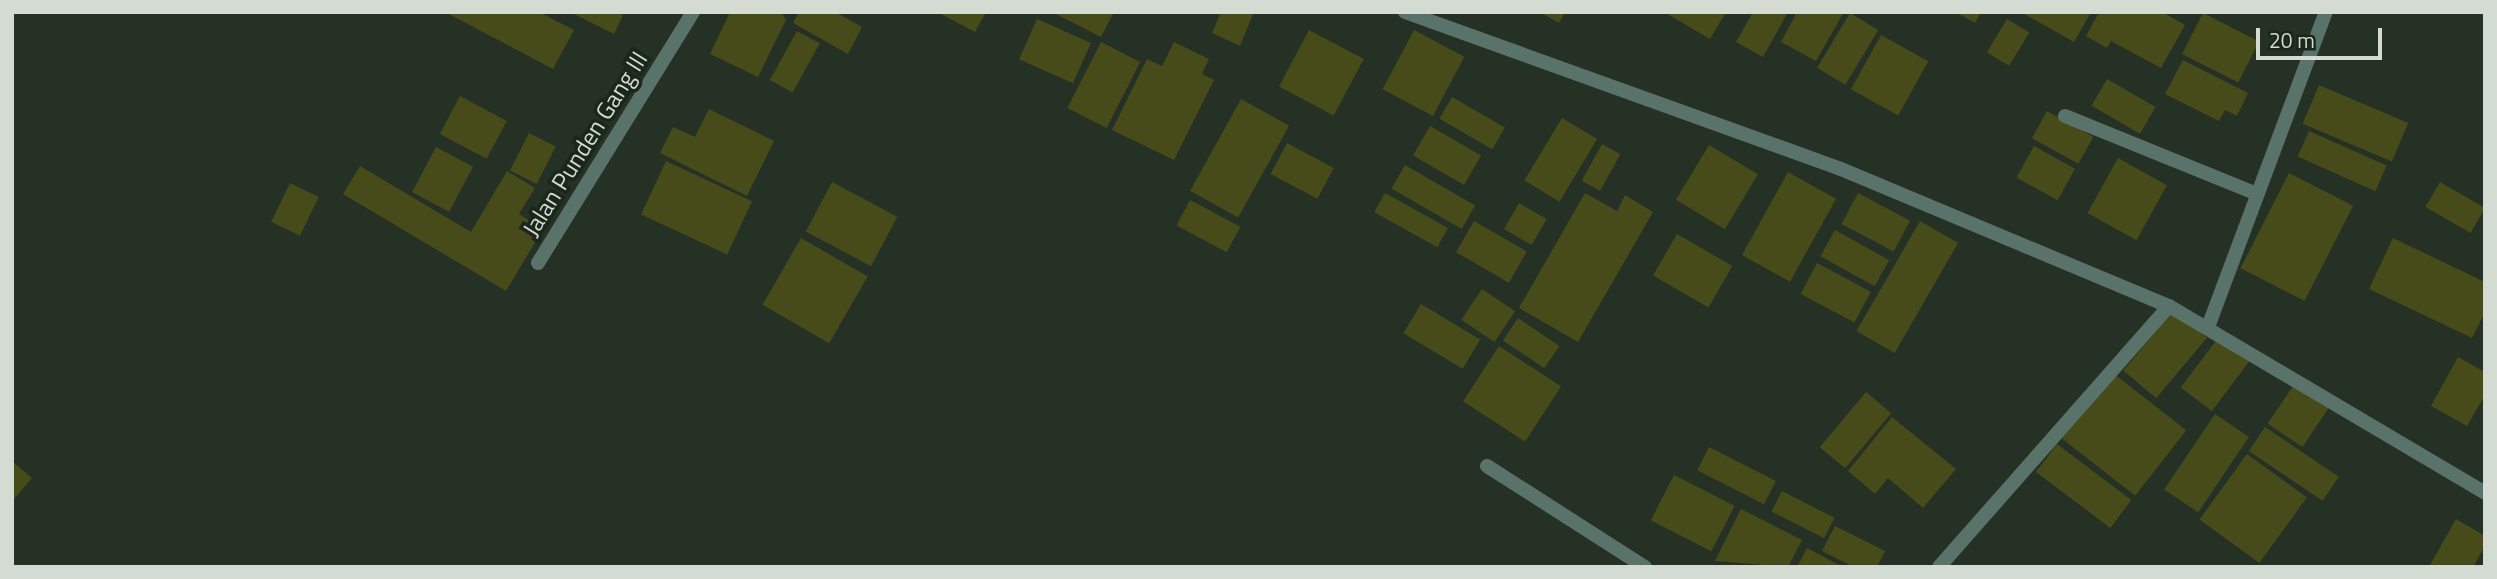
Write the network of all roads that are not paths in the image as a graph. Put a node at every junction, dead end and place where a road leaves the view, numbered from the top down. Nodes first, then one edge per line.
1 (693, 12) edge
2 (1405, 12) edge
3 (2326, 12) edge
4 (2065, 116) dead end
5 (2257, 194) junction
6 (538, 263) dead end
7 (2169, 306) junction
8 (2208, 327) junction
9 (1486, 466) dead end
10 (2483, 489) edge
11 (1942, 566) edge
12 (1645, 567) edge

1 - 6 street, Jalan Punden Gang III
2 - 7 street
3 - 5 street
4 - 5 street
5 - 8 street
7 - 8 street
7 - 11 street
8 - 10 street
9 - 12 street

